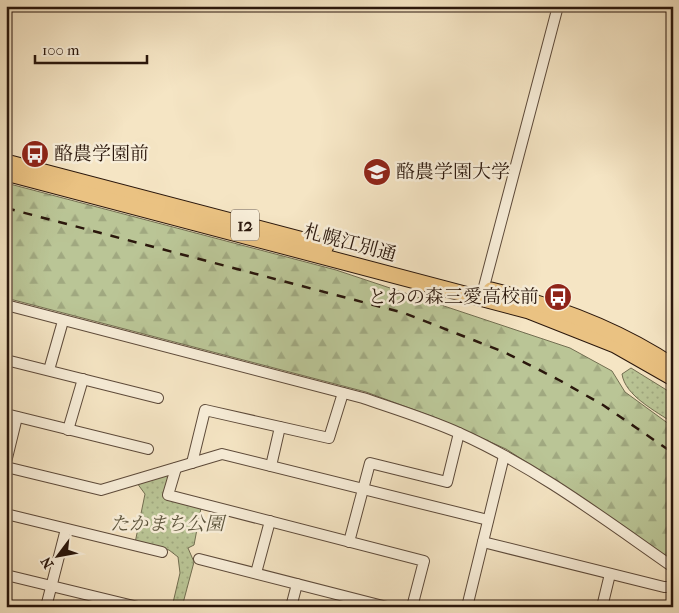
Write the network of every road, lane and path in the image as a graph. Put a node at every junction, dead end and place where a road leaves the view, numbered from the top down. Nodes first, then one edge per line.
1 (558, 6) edge
2 (6, 162) edge
3 (6, 172) edge
4 (482, 293) junction
5 (6, 305) edge
6 (63, 321) junction
7 (6, 360) edge
8 (673, 366) edge
9 (49, 370) junction
10 (673, 378) edge
11 (83, 379) junction
12 (343, 393) junction
13 (158, 398) dead end
14 (6, 414) edge
15 (18, 417) junction
16 (280, 427) junction
17 (68, 430) junction
18 (460, 434) junction
19 (148, 449) dead end
20 (504, 456) junction
21 (6, 462) edge
22 (192, 463) junction
23 (271, 466) junction
24 (6, 467) edge
25 (176, 468) junction
26 (362, 490) junction
27 (6, 514) edge
28 (488, 520) junction
29 (270, 521) junction
30 (66, 529) junction
31 (349, 542) junction
32 (483, 542) junction
33 (162, 552) dead end
34 (199, 559) dead end
35 (673, 567) edge
36 (256, 573) junction
37 (610, 574) junction
38 (6, 575) edge
39 (297, 584) junction
40 (51, 587) junction
41 (673, 587) edge
42 (469, 606) edge
43 (46, 607) edge
44 (138, 607) edge
45 (291, 607) edge
46 (387, 607) edge
47 (412, 607) edge
48 (602, 607) edge

1 - 4 street
2 - 4 highway, 札幌江別通 / 12
3 - 4 highway, 札幌江別通 / 12
4 - 8 highway, 札幌江別通 / 12
4 - 10 highway, 札幌江別通 / 12
5 - 6 street
6 - 9 street
6 - 12 street
7 - 9 street
9 - 11 street
11 - 13 street
11 - 17 street
12 - 16 street
12 - 18 street
14 - 15 street
15 - 17 street
15 - 21 street
16 - 22 street
16 - 23 street
17 - 19 street
18 - 20 street
18 - 26 street
20 - 28 street
20 - 35 street
22 - 23 street
22 - 25 street
23 - 26 street
24 - 25 street
25 - 29 street
26 - 28 street
26 - 31 street
27 - 30 street
28 - 32 street
29 - 31 street
29 - 36 street
30 - 33 street
30 - 40 street
31 - 47 street
32 - 37 street
32 - 42 street
34 - 36 street
36 - 39 street
37 - 41 street
37 - 48 street
38 - 40 street
39 - 45 street
39 - 46 street
40 - 43 street
40 - 44 street

